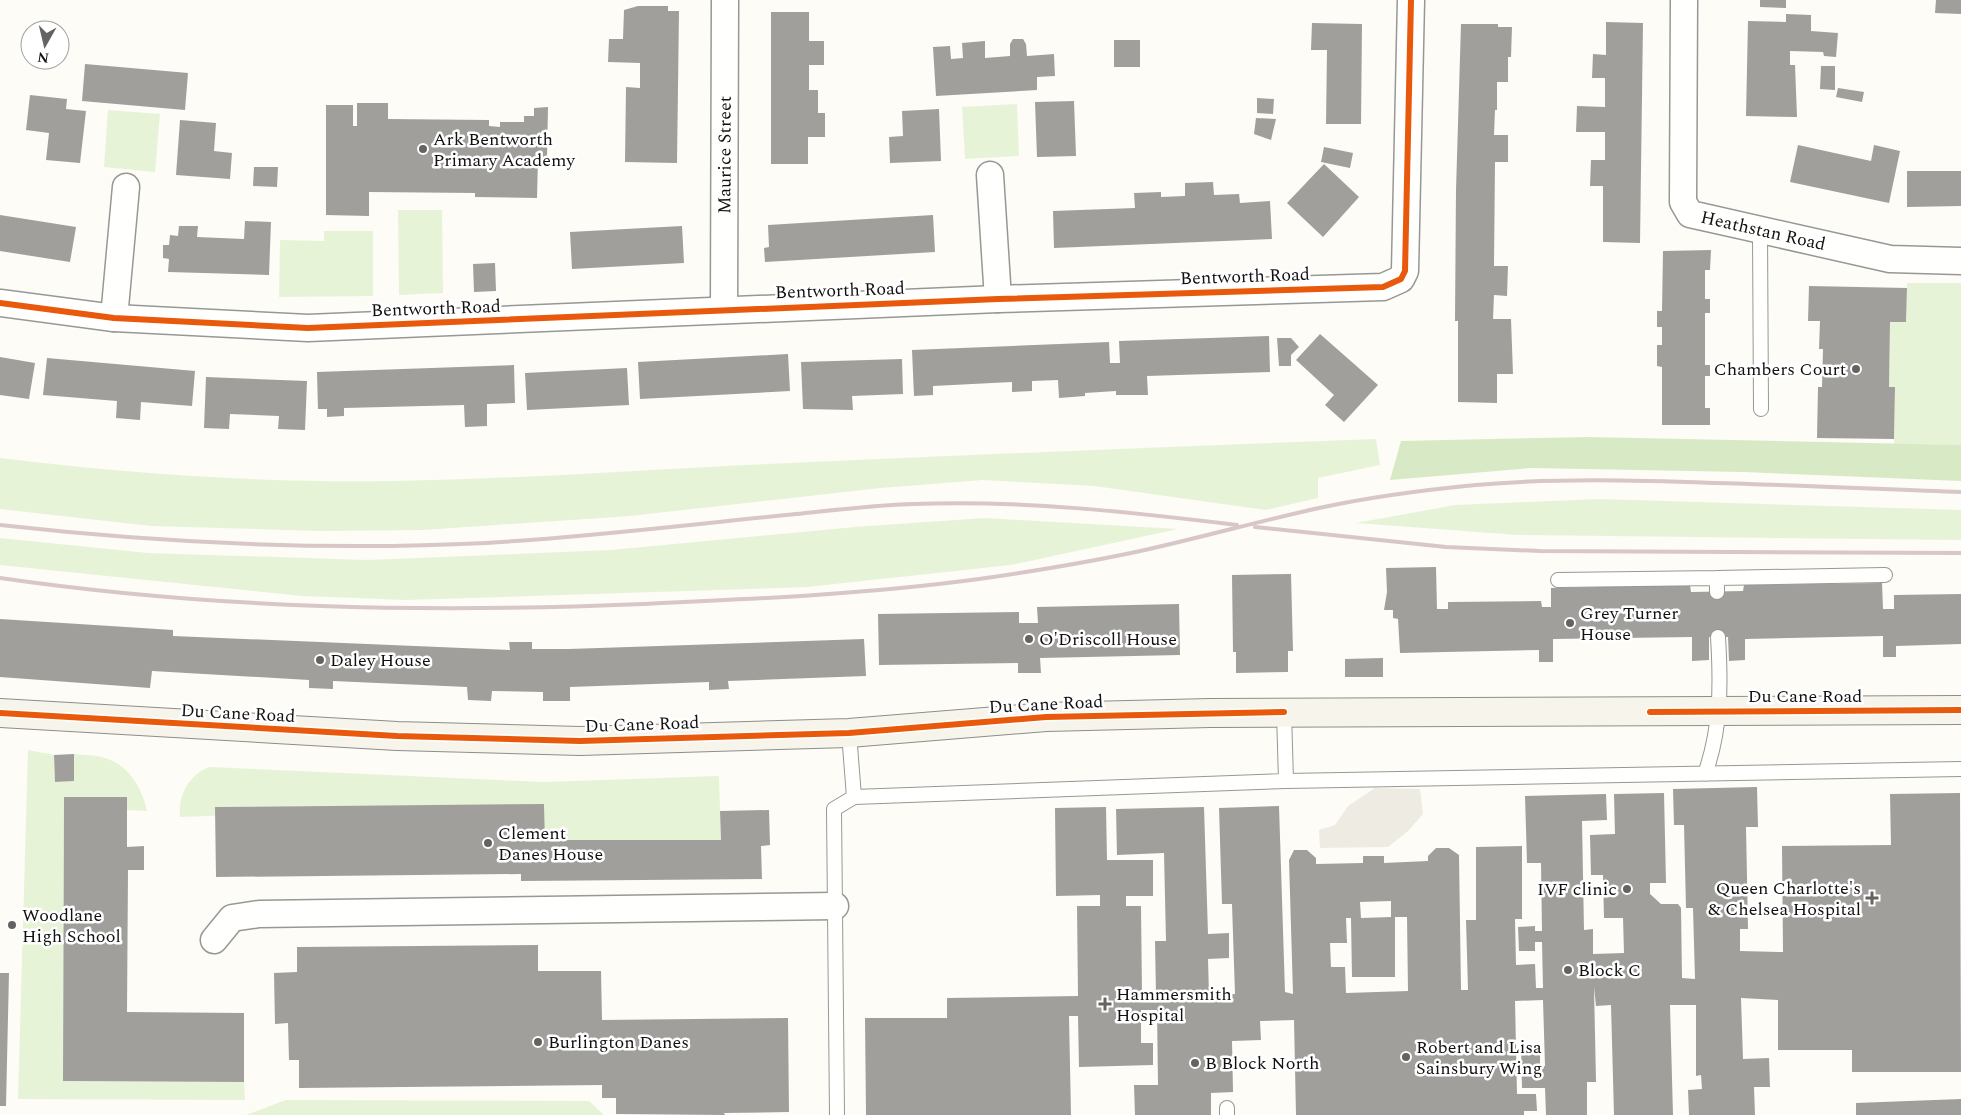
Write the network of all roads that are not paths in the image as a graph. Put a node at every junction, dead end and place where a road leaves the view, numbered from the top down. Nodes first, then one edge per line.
1 (725, 0) edge
2 (1410, 0) edge
3 (1684, 0) edge
4 (990, 175) dead end
5 (126, 186) dead end
6 (1760, 231) junction
7 (1961, 261) edge
8 (998, 299) junction
9 (0, 303) edge
10 (724, 310) junction
11 (114, 318) junction
12 (1761, 409) dead end
13 (1885, 575) dead end
14 (1558, 580) dead end
15 (1718, 637) dead end
16 (1961, 710) edge
17 (1284, 712) junction
18 (1720, 712) junction
19 (0, 713) edge
20 (849, 733) junction
21 (1961, 769) edge
22 (1704, 774) junction
23 (1286, 780) junction
24 (854, 798) junction
25 (835, 906) junction
26 (214, 940) dead end
27 (837, 1115) edge

1 - 10 street, Maurice Street
2 - 8 street, Bentworth Road
3 - 6 street, Heathstan Road
4 - 8 street
5 - 11 street
6 - 7 street, Heathstan Road
6 - 12 lane
8 - 10 street, Bentworth Road
9 - 11 street, Bentworth Road
10 - 11 street, Bentworth Road
13 - 14 lane
15 - 18 lane
16 - 18 street, Du Cane Road
17 - 18 street, Du Cane Road
17 - 20 street, Du Cane Road
17 - 23 lane
18 - 22 lane
19 - 20 street, Du Cane Road
20 - 24 lane
21 - 22 lane
22 - 23 lane
23 - 24 lane
24 - 25 lane
25 - 26 street
25 - 27 lane

